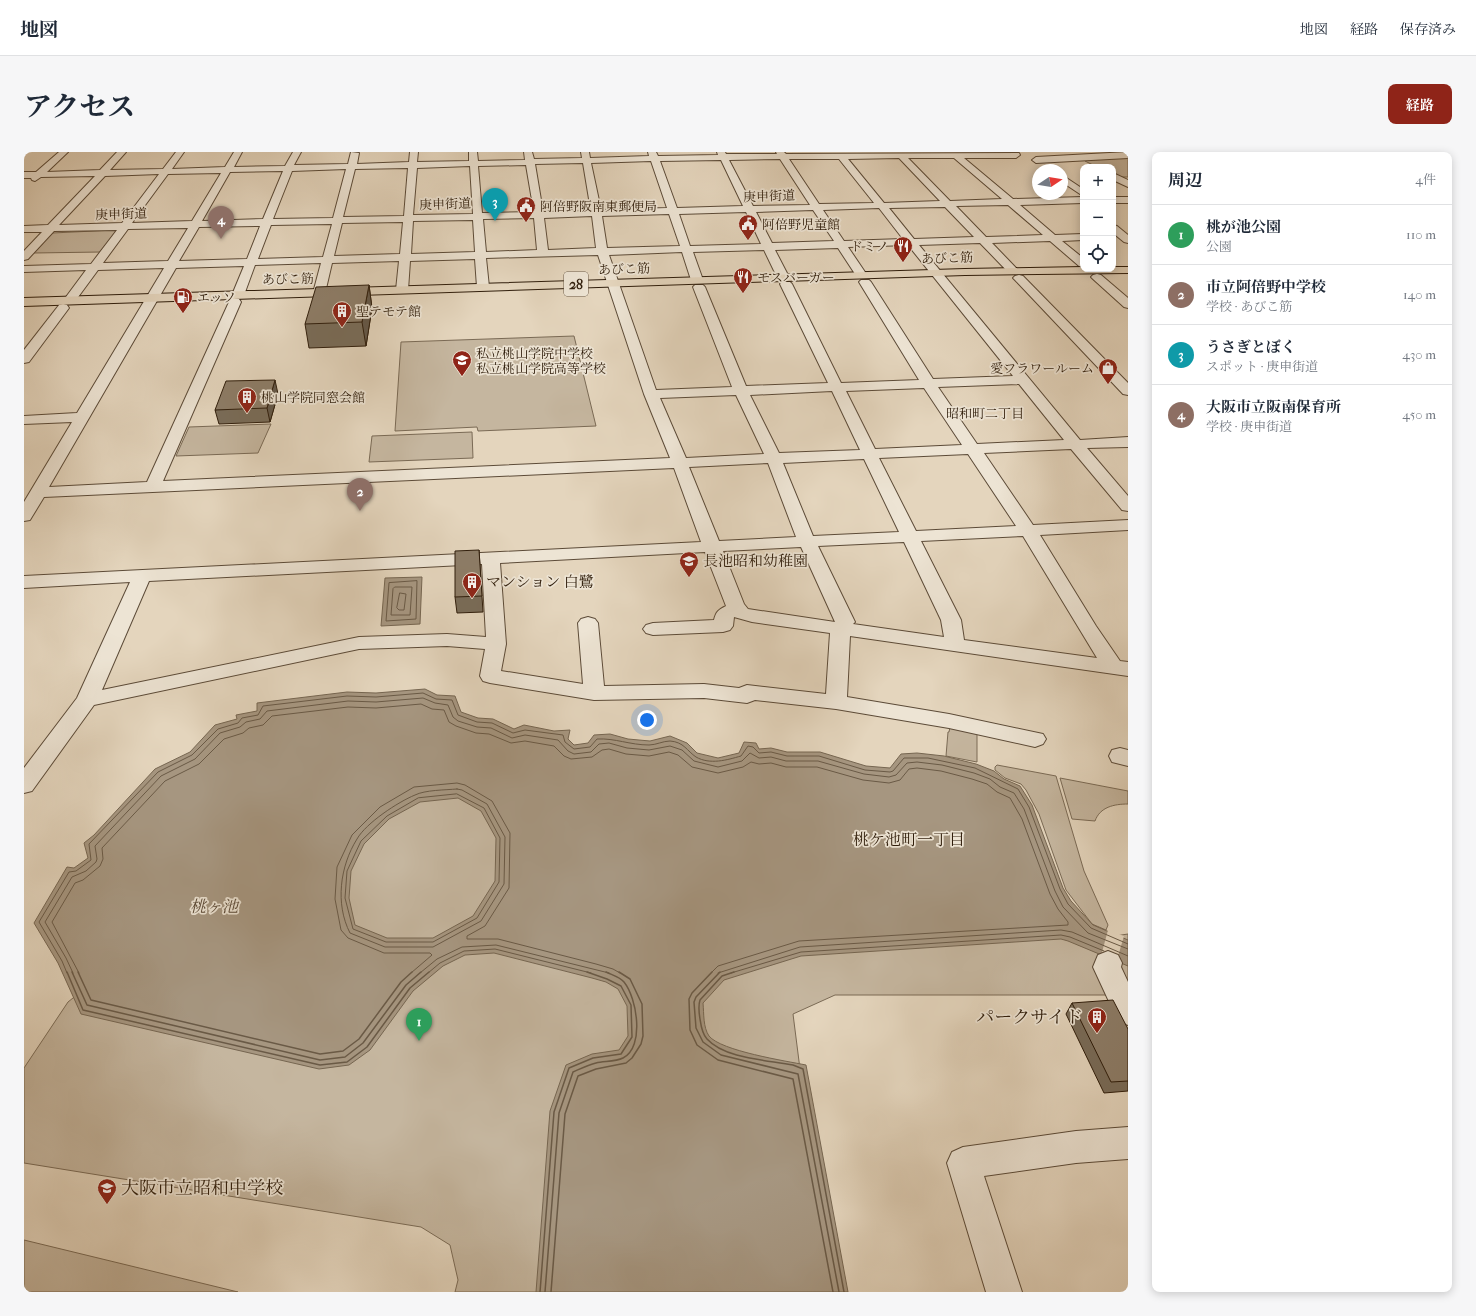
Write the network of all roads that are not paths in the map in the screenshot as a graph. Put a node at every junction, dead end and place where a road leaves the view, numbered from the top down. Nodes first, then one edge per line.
1 (64, 152) edge
2 (122, 152) edge
3 (180, 152) edge
4 (238, 152) edge
5 (297, 152) edge
6 (355, 152) edge
7 (414, 152) edge
8 (473, 152) edge
9 (528, 152) edge
10 (1057, 152) edge
11 (1100, 152) edge
12 (782, 154) edge
13 (875, 154) edge
14 (1128, 154) edge
15 (723, 155) edge
16 (653, 156) edge
17 (900, 156) junction
18 (957, 156) junction
19 (1108, 156) junction
20 (586, 157) edge
21 (842, 157) junction
22 (1072, 158) junction
23 (1025, 159) edge
24 (529, 163) junction
25 (474, 164) junction
26 (1036, 164) edge
27 (1087, 164) edge
28 (412, 166) junction
29 (351, 167) junction
30 (288, 169) junction
31 (228, 170) junction
32 (164, 171) junction
33 (102, 173) junction
34 (40, 174) junction
35 (24, 175) edge
36 (1116, 178) edge
37 (29, 184) dead end
38 (1128, 184) edge
39 (1068, 185) edge
40 (1068, 192) edge
41 (1080, 198) edge
42 (1080, 199) edge
43 (1080, 200) edge
44 (1116, 200) edge
45 (1128, 200) edge
46 (1011, 202) junction
47 (947, 204) junction
48 (881, 206) junction
49 (817, 208) junction
50 (748, 209) junction
51 (673, 212) junction
52 (597, 214) junction
53 (539, 215) junction
54 (477, 216) junction
55 (407, 218) junction
56 (338, 220) junction
57 (267, 223) junction
58 (196, 224) junction
59 (1116, 224) edge
60 (124, 226) junction
61 (50, 228) junction
62 (24, 229) edge
63 (1123, 234) edge
64 (1080, 237) edge
65 (1053, 238) junction
66 (982, 240) junction
67 (912, 242) junction
68 (839, 244) junction
69 (767, 246) junction
70 (686, 249) junction
71 (602, 251) junction
72 (542, 253) junction
73 (480, 255) junction
74 (24, 257) edge
75 (405, 257) junction
76 (327, 259) junction
77 (1080, 261) edge
78 (250, 262) junction
79 (171, 264) junction
80 (93, 267) junction
81 (24, 269) edge
82 (1116, 270) edge
83 (1128, 270) edge
84 (1080, 271) edge
85 (1092, 272) edge
86 (1103, 272) edge
87 (1016, 275) junction
88 (939, 276) junction
89 (1128, 276) edge
90 (863, 278) junction
91 (784, 281) junction
92 (698, 284) junction
93 (613, 286) junction
94 (483, 287) junction
95 (402, 290) junction
96 (319, 293) junction
97 (236, 298) junction
98 (24, 302) edge
99 (151, 302) junction
100 (1128, 304) edge
101 (66, 305) junction
102 (24, 310) edge
103 (24, 359) edge
104 (1024, 380) junction
105 (928, 383) junction
106 (837, 387) junction
107 (1128, 390) edge
108 (741, 391) junction
109 (652, 394) junction
110 (83, 417) junction
111 (24, 420) edge
112 (1128, 442) edge
113 (1075, 444) junction
114 (973, 449) junction
115 (870, 454) junction
116 (774, 459) junction
117 (680, 463) junction
118 (153, 486) junction
119 (39, 492) junction
120 (1128, 506) edge
121 (24, 516) edge
122 (1128, 525) edge
123 (1028, 530) junction
124 (910, 536) junction
125 (807, 542) junction
126 (713, 546) junction
127 (491, 558) junction
128 (142, 575) junction
129 (24, 582) edge
130 (736, 609) junction
131 (588, 623) dead end
132 (652, 629) dead end
133 (840, 629) junction
134 (496, 644) junction
135 (955, 644) junction
136 (1121, 668) edge
137 (594, 693) junction
138 (87, 700) junction
139 (836, 702) junction
140 (1035, 739) dead end
141 (24, 785) edge
142 (1108, 963) dead end
143 (1128, 1012) edge
144 (1128, 1143) edge
145 (1004, 1292) edge

1 - 34 street
2 - 33 street
3 - 32 street
4 - 31 street
5 - 30 street
6 - 29 street
7 - 28 street
8 - 25 street
9 - 24 street
10 - 22 street
11 - 19 street
12 - 15 street
12 - 21 street
12 - 49 street
13 - 17 street
13 - 21 street
14 - 19 street
15 - 16 street
15 - 50 street
16 - 20 street
16 - 51 street
17 - 18 street
17 - 47 street
18 - 23 street
18 - 46 street
19 - 22 street
20 - 24 street
20 - 52 street
21 - 48 street
22 - 23 street
22 - 27 street
23 - 26 street
24 - 25 street
24 - 53 street
25 - 28 street
25 - 54 street
28 - 29 street
28 - 55 street
29 - 30 street
29 - 56 street
30 - 31 street
30 - 57 street
31 - 32 street
31 - 58 street
32 - 33 street
32 - 60 street
33 - 34 street
33 - 61 street
34 - 35 street
34 - 37 street
36 - 38 street
39 - 41 street
40 - 42 street
43 - 46 street, 庚申街道
44 - 45 street
46 - 47 street, 庚申街道
46 - 65 street
47 - 48 street, 庚申街道
47 - 66 street
48 - 49 street, 庚申街道
48 - 67 street
49 - 50 street, 庚申街道
49 - 68 street
50 - 51 street, 庚申街道
50 - 69 street
51 - 52 street, 庚申街道
51 - 70 street
52 - 53 street, 庚申街道
52 - 71 street
53 - 54 street, 庚申街道
53 - 72 street
54 - 55 street, 庚申街道
54 - 73 street
55 - 56 street, 庚申街道
55 - 75 street
56 - 57 street, 庚申街道
56 - 76 street
57 - 58 street, 庚申街道
57 - 78 street
58 - 60 street, 庚申街道
58 - 79 street
59 - 63 street
60 - 61 street, 庚申街道
60 - 80 street
61 - 62 street, 庚申街道
61 - 74 street
64 - 65 street
65 - 66 street
65 - 77 street
66 - 67 street
66 - 87 street
67 - 68 street
67 - 88 street
68 - 69 street
68 - 90 street
69 - 70 street
69 - 91 street
70 - 71 street
70 - 92 street
71 - 72 street
71 - 93 street
72 - 73 street
73 - 75 street
73 - 94 street
75 - 76 street
75 - 95 street
76 - 78 street
76 - 96 street
78 - 79 street
78 - 97 street
79 - 80 street
79 - 99 street
80 - 81 street
80 - 101 street
82 - 83 main road, あびこ筋 / 28
84 - 87 main road, あびこ筋 / 28
85 - 100 street
86 - 89 main road, あびこ筋 / 28
87 - 88 main road, あびこ筋 / 28
87 - 107 street
88 - 90 main road, あびこ筋 / 28
88 - 104 street
90 - 91 main road, あびこ筋 / 28
90 - 105 street
91 - 92 main road, あびこ筋 / 28
91 - 106 street
92 - 93 main road, あびこ筋 / 28
92 - 108 street
93 - 94 main road, あびこ筋 / 28
93 - 97 main road, あびこ筋 / 28
93 - 109 street
94 - 95 main road, あびこ筋 / 28
95 - 96 main road, あびこ筋 / 28
96 - 97 main road, あびこ筋 / 28
97 - 99 main road, あびこ筋 / 28
97 - 118 street
98 - 101 main road, あびこ筋 / 28
99 - 101 main road, あびこ筋 / 28
99 - 110 street
101 - 102 main road, あびこ筋 / 28
101 - 103 street
104 - 105 street
104 - 113 street
105 - 106 street
105 - 114 street
106 - 108 street
106 - 115 street
108 - 109 street
108 - 116 street
109 - 117 street
110 - 111 street
110 - 119 street
112 - 113 street
113 - 114 street
113 - 120 street
114 - 115 street
114 - 123 street
115 - 116 street
115 - 124 street
116 - 117 street
116 - 125 street
117 - 118 street
117 - 126 street
118 - 119 street
119 - 121 street
122 - 123 street
123 - 124 street
123 - 136 street
124 - 125 street
124 - 135 street
125 - 126 street
125 - 133 street
126 - 127 street
126 - 130 street
127 - 128 street
127 - 134 street
128 - 129 street
128 - 138 street
130 - 132 street
130 - 133 street
131 - 137 street
133 - 135 street
133 - 139 street
134 - 137 street
134 - 138 street
135 - 136 street
137 - 139 street
138 - 141 street
139 - 140 street
142 - 143 street
144 - 145 street

